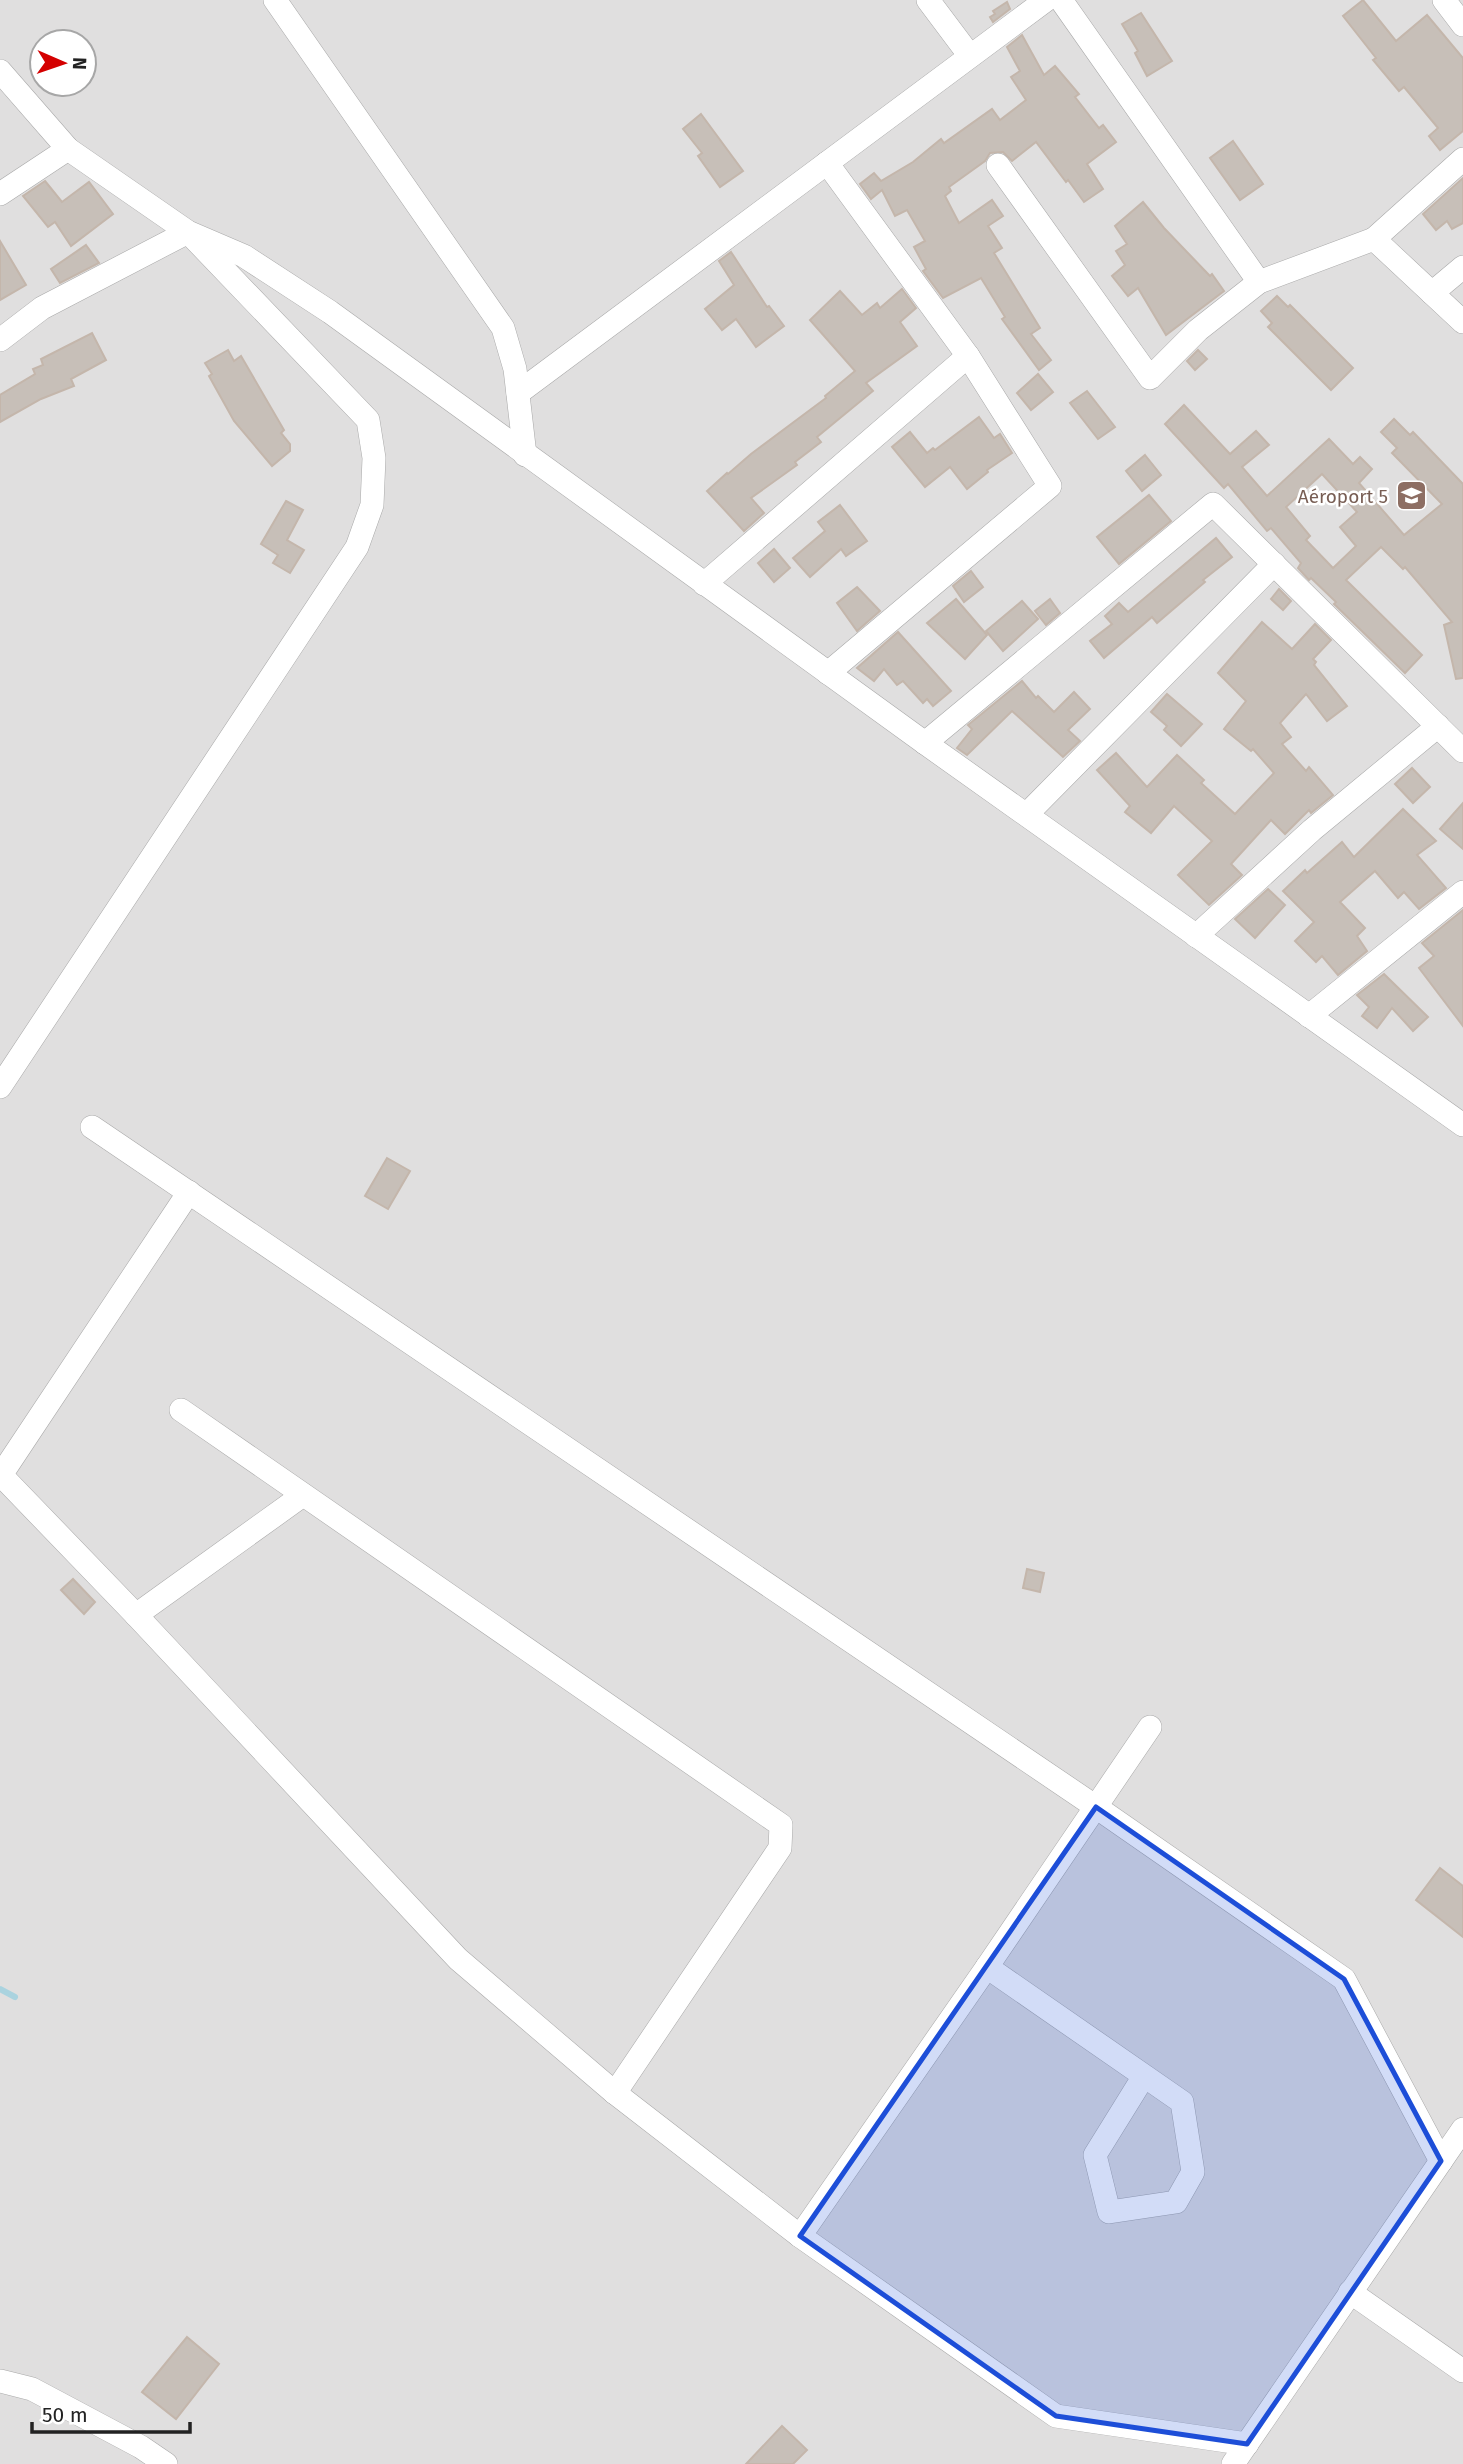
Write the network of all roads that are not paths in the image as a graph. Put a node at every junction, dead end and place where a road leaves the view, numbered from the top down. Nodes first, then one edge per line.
1 (275, 0) edge
2 (928, 0) edge
3 (1046, 0) edge
4 (1061, 0) edge
5 (1444, 0) edge
6 (1463, 25) edge
7 (970, 56) junction
8 (4, 82) edge
9 (68, 149) junction
10 (1463, 159) edge
11 (827, 163) junction
12 (998, 166) dead end
13 (0, 194) edge
14 (188, 232) junction
15 (1374, 239) junction
16 (1463, 267) edge
17 (1259, 282) junction
18 (1432, 293) junction
19 (1463, 322) edge
20 (0, 340) edge
21 (968, 356) junction
22 (518, 393) junction
23 (525, 455) junction
24 (1274, 564) junction
25 (704, 584) junction
26 (828, 673) junction
27 (1438, 726) junction
28 (925, 743) junction
29 (1463, 751) edge
30 (1027, 814) junction
31 (1463, 892) edge
32 (1196, 936) junction
33 (1309, 1016) junction
34 (0, 1087) edge
35 (1463, 1125) edge
36 (92, 1127) dead end
37 (189, 1192) junction
38 (181, 1410) dead end
39 (303, 1496) junction
40 (136, 1615) junction
41 (1150, 1727) dead end
42 (1096, 1807) junction
43 (987, 1968) junction
44 (1144, 2076) junction
45 (615, 2094) junction
46 (1463, 2129) edge
47 (1441, 2161) junction
48 (800, 2236) junction
49 (1350, 2292) junction
50 (1463, 2371) edge
51 (0, 2381) edge
52 (1247, 2444) junction
53 (166, 2464) edge
54 (1233, 2464) edge

1 - 22 street
2 - 7 street
3 - 7 street
4 - 17 street
5 - 6 street
7 - 11 street
8 - 9 street
9 - 13 street
9 - 14 street
10 - 15 street
11 - 21 street
11 - 22 street
12 - 17 street
14 - 20 street
14 - 23 street
14 - 34 street
15 - 17 street
15 - 18 street
16 - 18 street
18 - 19 street
21 - 25 street
21 - 26 street
22 - 23 street
23 - 25 street
24 - 27 street
24 - 28 street
24 - 30 street
25 - 26 street
26 - 28 street
27 - 29 street
27 - 32 street
28 - 30 street
30 - 32 street
31 - 33 street
32 - 33 street
33 - 35 street
36 - 37 street
37 - 40 street
37 - 42 street
38 - 39 street
39 - 40 street
39 - 45 street
40 - 45 street
41 - 42 street
42 - 43 street
42 - 47 street
43 - 44 street
43 - 48 street
44 - 44 street
45 - 48 street
46 - 47 street
47 - 49 street
48 - 52 street
49 - 50 street
49 - 52 street
51 - 53 street
52 - 54 street

